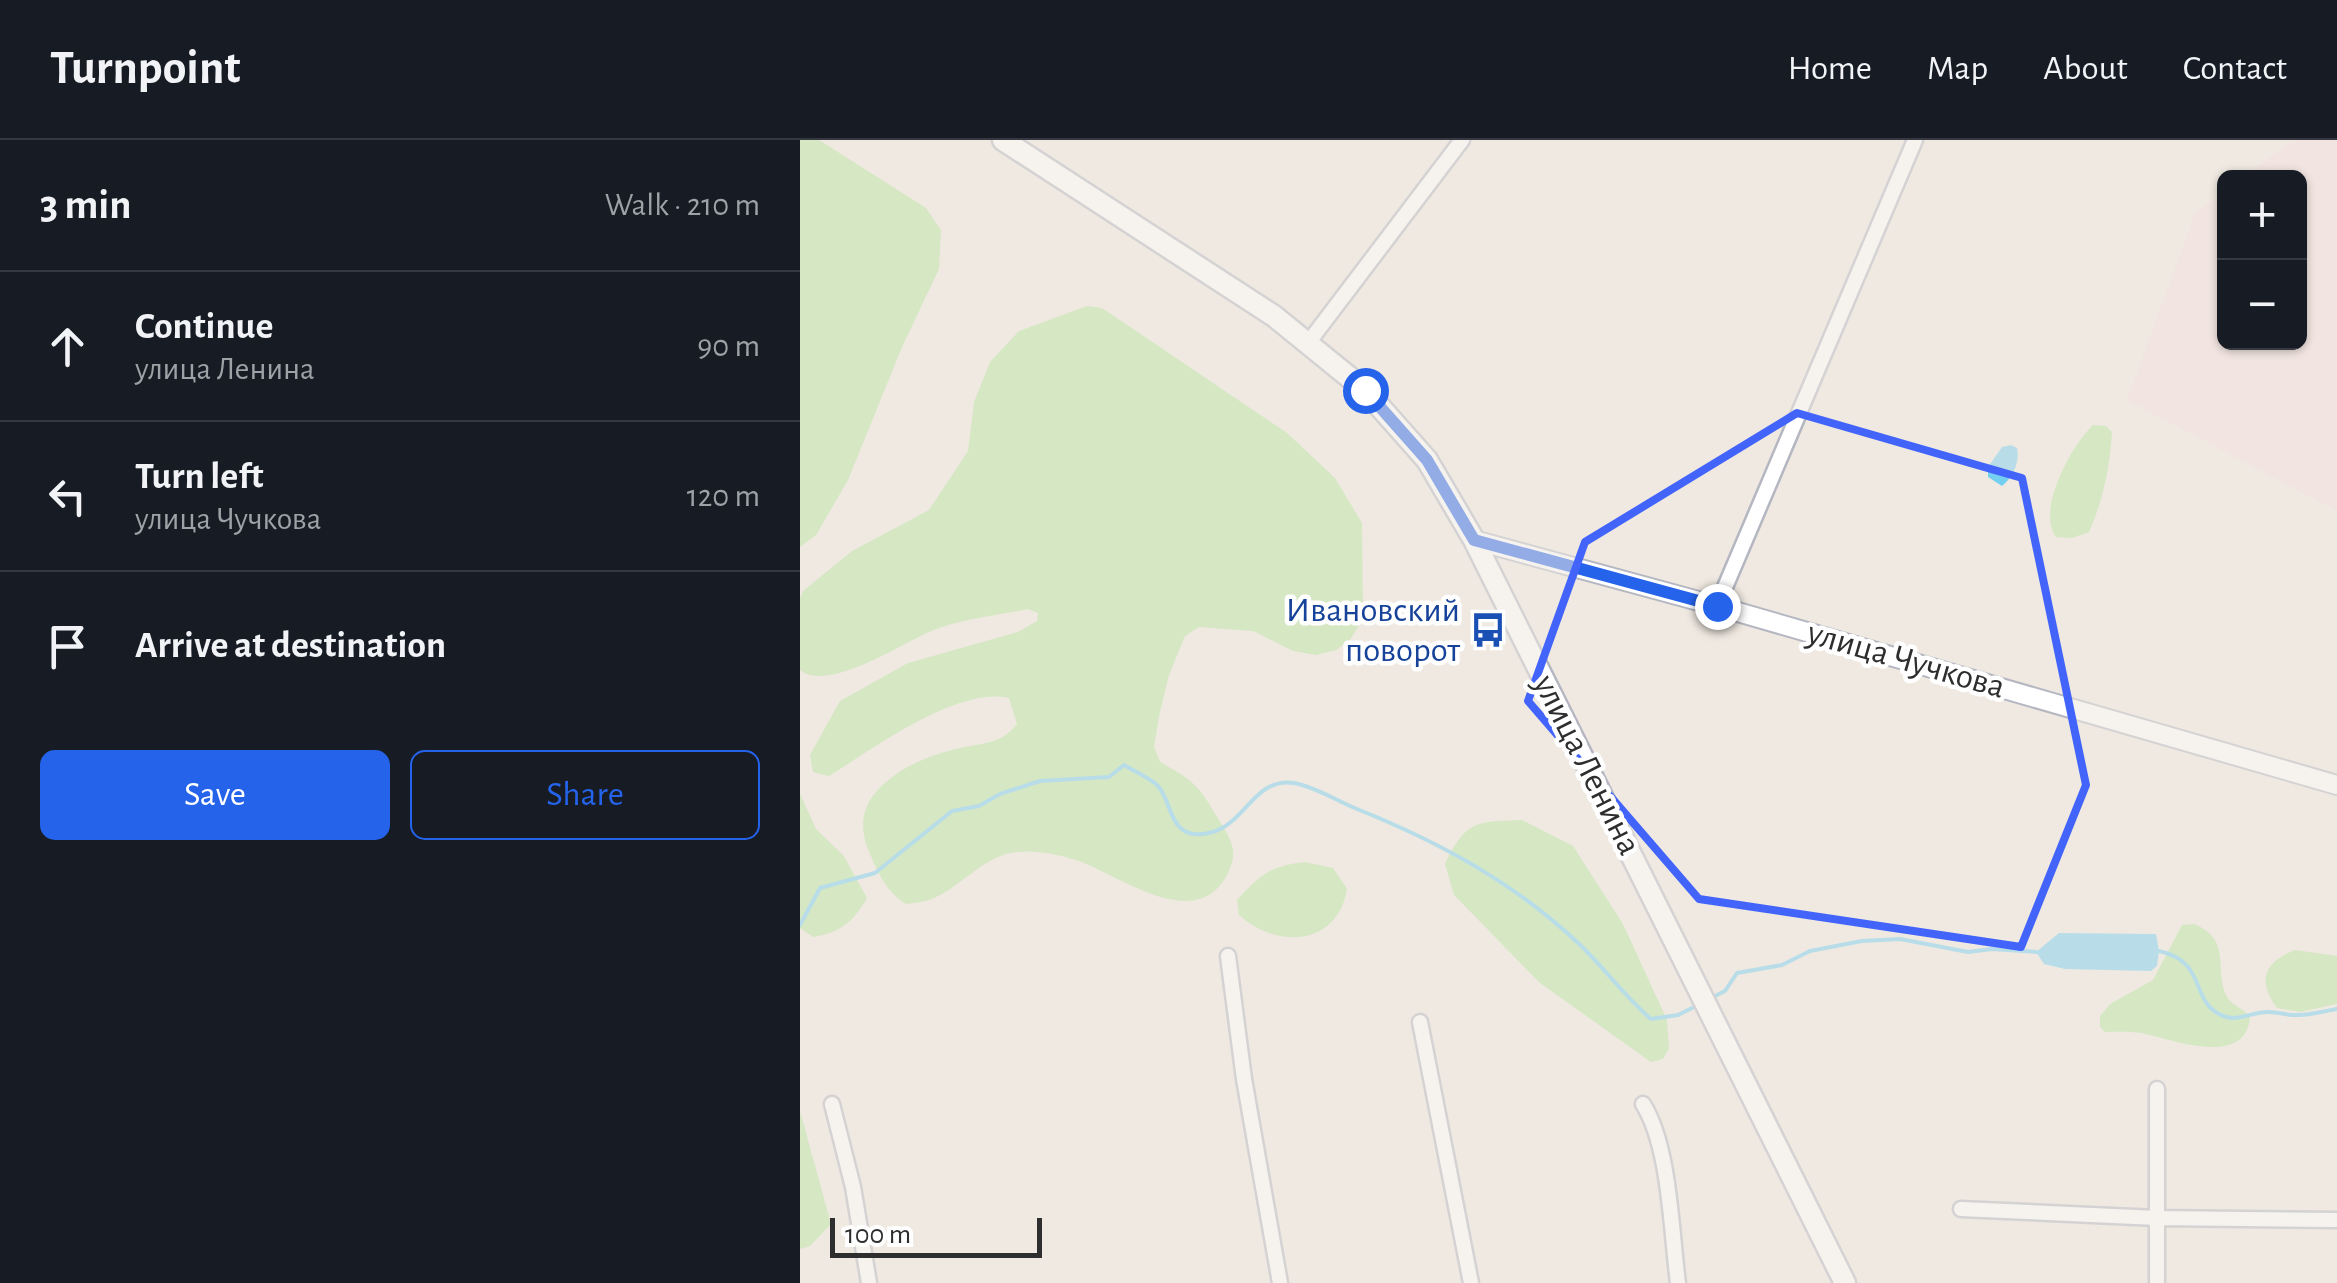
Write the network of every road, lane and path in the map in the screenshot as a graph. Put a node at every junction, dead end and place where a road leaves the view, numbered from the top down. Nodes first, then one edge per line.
1 (1002, 140) edge
2 (1462, 140) edge
3 (1915, 140) edge
4 (1308, 343) junction
5 (1474, 540) junction
6 (1717, 606) junction
7 (2337, 784) edge
8 (1228, 956) dead end
9 (1420, 1022) dead end
10 (2157, 1089) dead end
11 (832, 1104) dead end
12 (1643, 1104) dead end
13 (1961, 1208) dead end
14 (2157, 1218) junction
15 (2337, 1220) edge
16 (869, 1283) edge
17 (1280, 1283) edge
18 (1471, 1283) edge
19 (1678, 1283) edge
20 (1845, 1283) edge
21 (2157, 1283) edge

1 - 4 main road, улица Ленина
2 - 4 street
3 - 6 street
4 - 5 main road, улица Ленина
5 - 6 street, улица Чучкова
5 - 20 main road, улица Ленина
6 - 7 street, улица Чучкова
8 - 17 street
9 - 18 street
10 - 14 street
11 - 16 street
12 - 19 street
13 - 14 street
14 - 15 street
14 - 21 street

